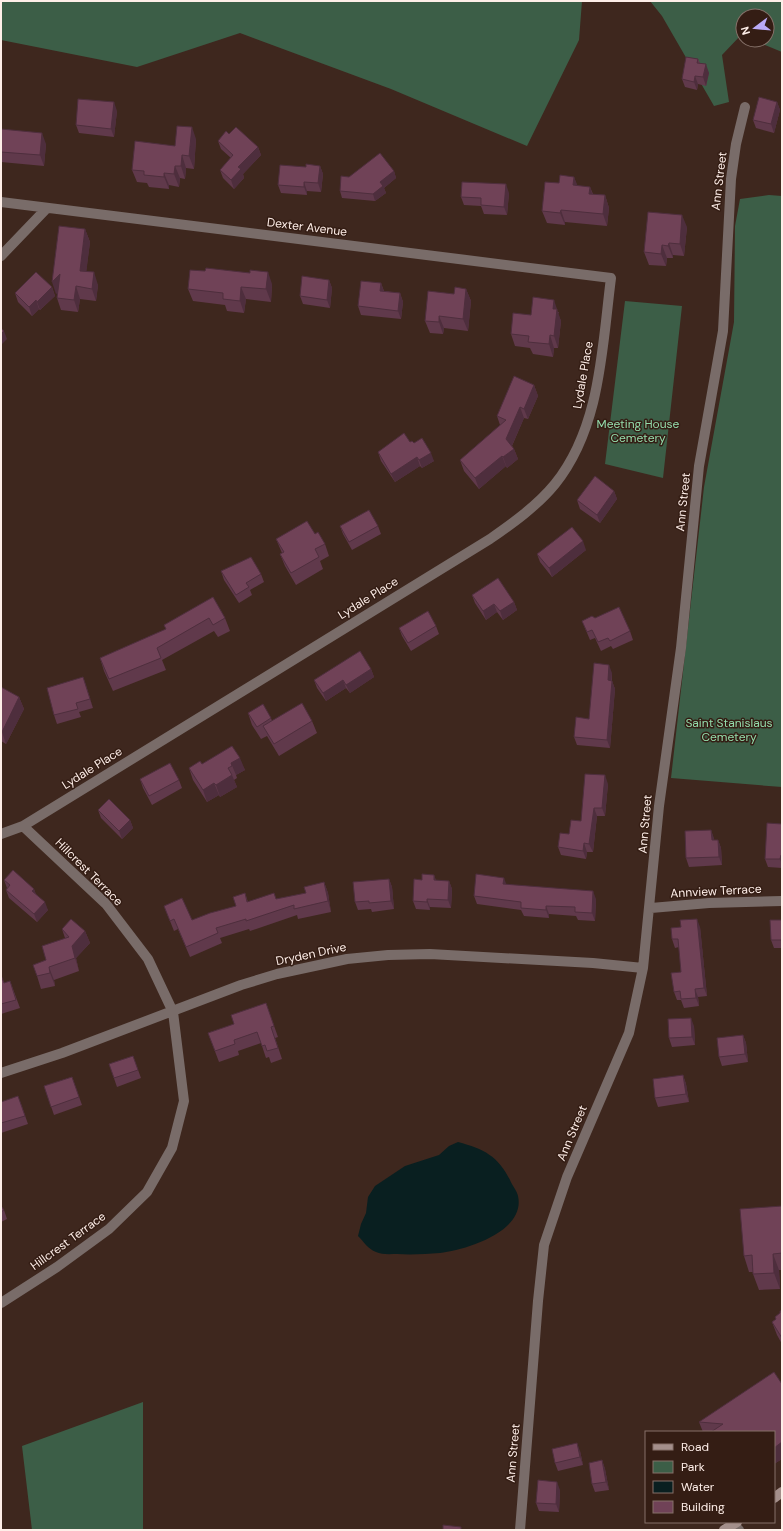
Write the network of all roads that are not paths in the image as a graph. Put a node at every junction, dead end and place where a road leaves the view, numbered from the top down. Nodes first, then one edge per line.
1 (745, 107) dead end
2 (1, 202) edge
3 (47, 208) junction
4 (1, 256) edge
5 (610, 278) joint
6 (23, 826) junction
7 (1, 834) edge
8 (782, 901) edge
9 (650, 908) junction
10 (644, 968) junction
11 (173, 1012) junction
12 (1, 1073) edge
13 (1, 1303) edge
14 (737, 1525) edge
15 (520, 1530) edge
16 (724, 1530) edge

1 - 9 street, Ann Street
2 - 3 street, Dexter Avenue
3 - 4 street
3 - 5 street, Dexter Avenue
5 - 6 street, Lydale Place
6 - 7 street, Lydale Place
6 - 11 street, Hillcrest Terrace
8 - 9 street, Annview Terrace
9 - 10 street, Ann Street
10 - 11 street, Dryden Drive
10 - 15 street, Ann Street
11 - 12 street, Dryden Drive
11 - 13 street, Hillcrest Terrace
14 - 16 main road

